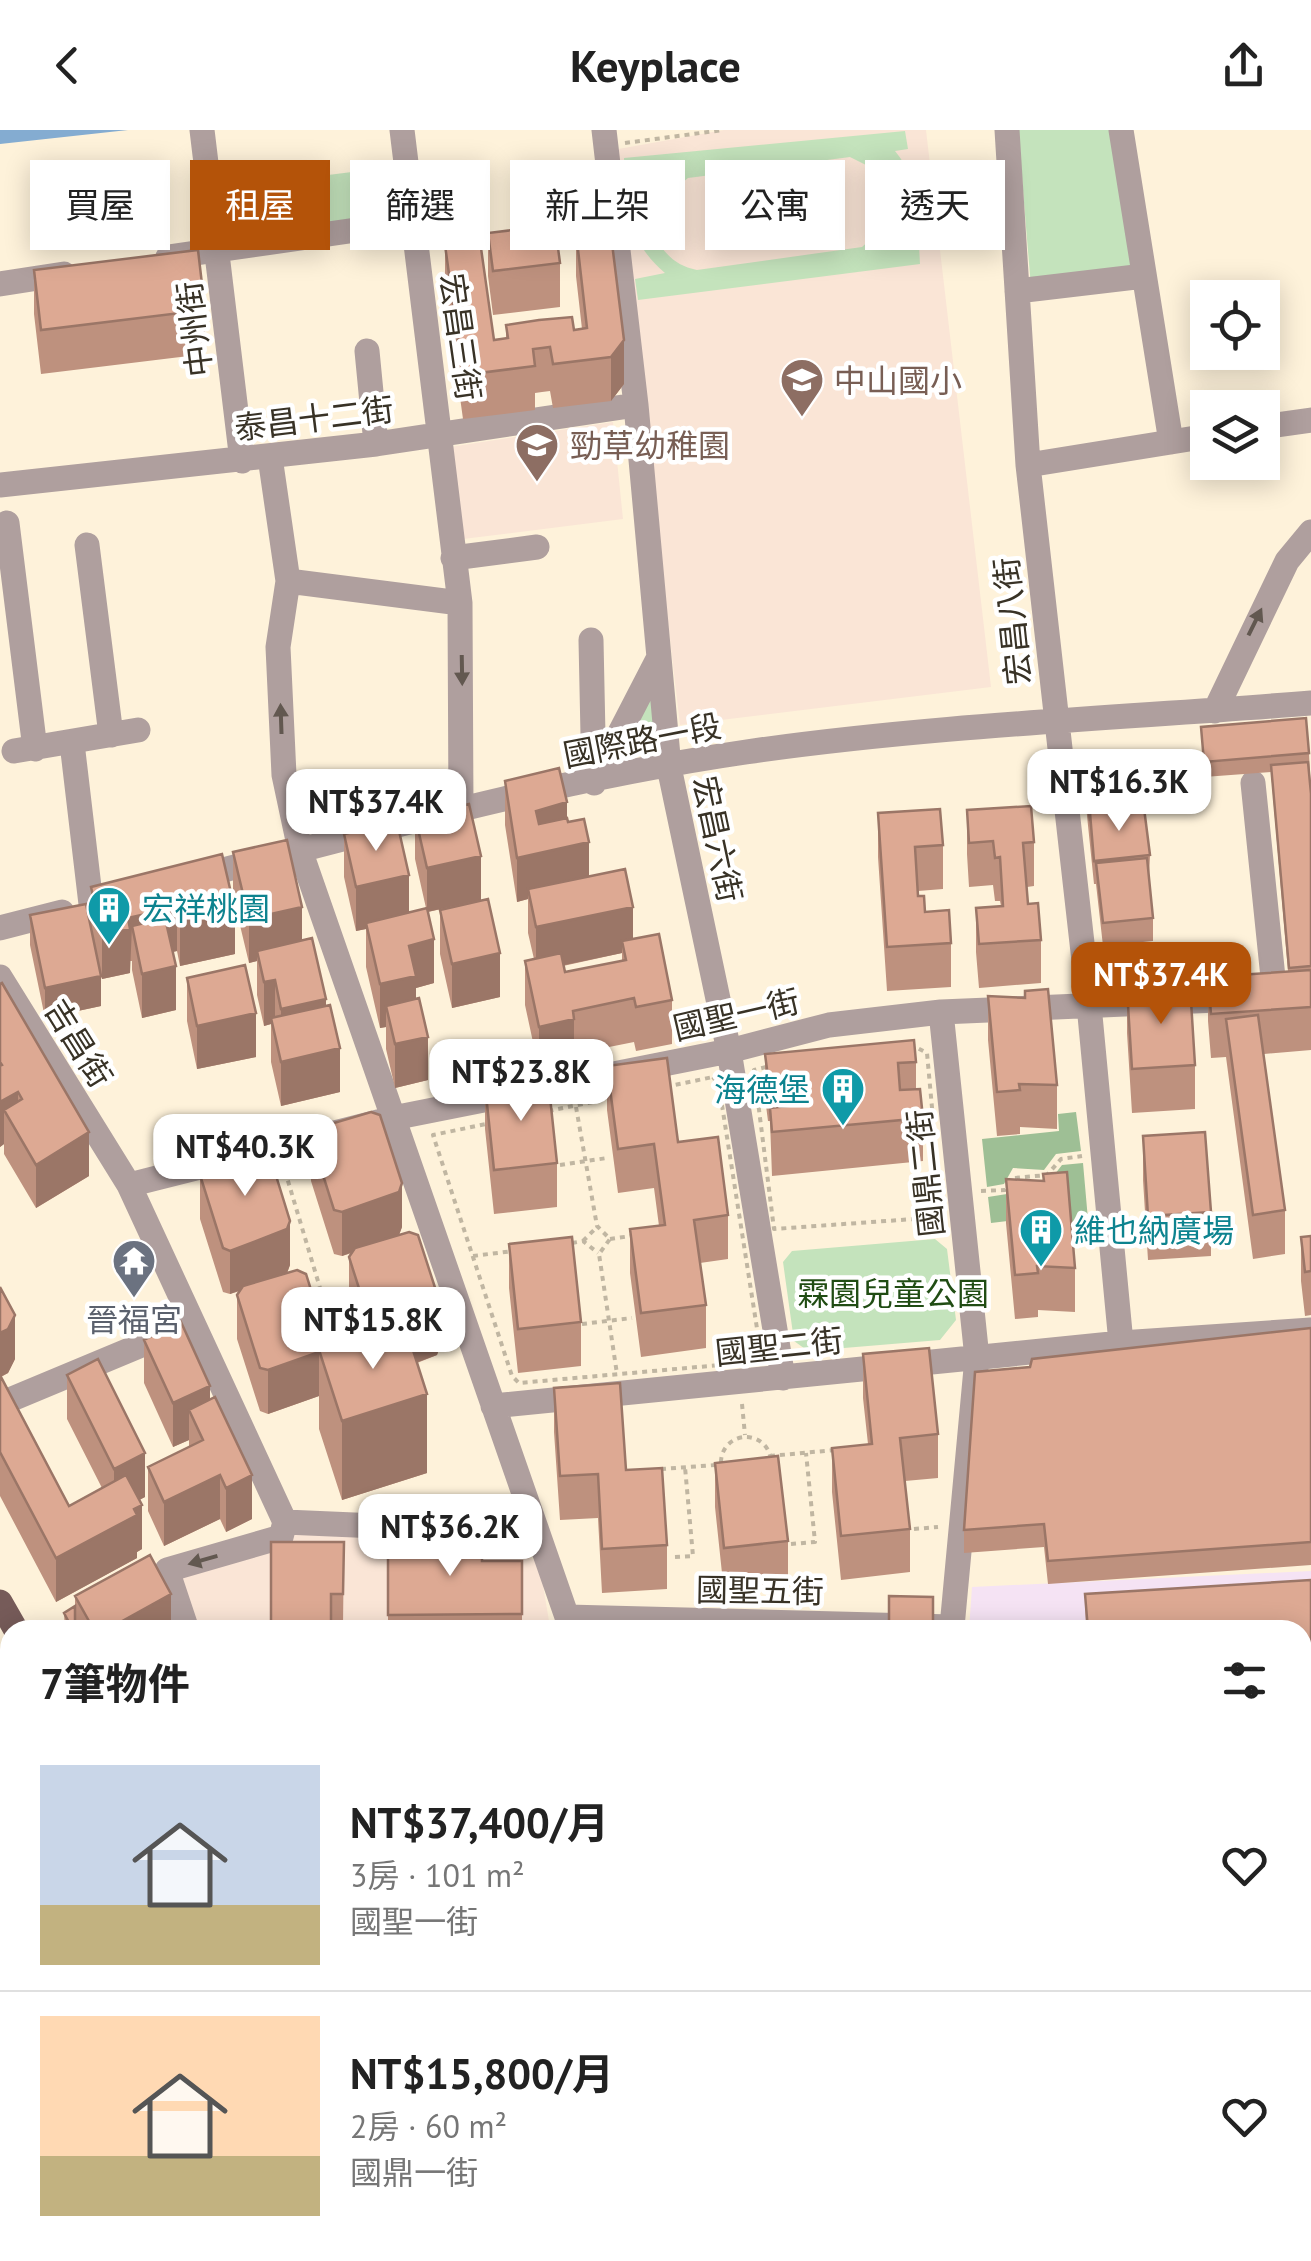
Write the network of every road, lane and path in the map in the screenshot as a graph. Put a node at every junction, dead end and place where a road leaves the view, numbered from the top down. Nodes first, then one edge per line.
1 (202, 130) edge
2 (402, 130) edge
3 (723, 130) edge
4 (1008, 130) edge
5 (1121, 130) edge
6 (605, 137) edge
7 (206, 160) edge
8 (405, 160) edge
9 (218, 250) joint
10 (416, 250) edge
11 (145, 261) edge
12 (90, 270) edge
13 (1144, 276) junction
14 (0, 284) edge
15 (1017, 291) junction
16 (367, 352) dead end
17 (636, 405) junction
18 (1311, 420) edge
19 (1280, 425) edge
20 (441, 434) junction
21 (1190, 439) edge
22 (1171, 442) junction
23 (376, 444) junction
24 (270, 456) junction
25 (242, 461) junction
26 (1028, 465) junction
27 (0, 485) edge
28 (7, 523) dead end
29 (1311, 532) edge
30 (87, 545) dead end
31 (537, 547) dead end
32 (452, 558) junction
33 (288, 581) junction
34 (460, 604) junction
35 (591, 640) dead end
36 (657, 661) junction
37 (1311, 703) edge
38 (1215, 711) junction
39 (1055, 719) junction
40 (138, 730) dead end
41 (110, 736) junction
42 (72, 743) junction
43 (669, 766) junction
44 (594, 782) junction
45 (1253, 783) dead end
46 (461, 811) junction
47 (300, 850) junction
48 (167, 884) edge
49 (0, 928) edge
50 (0, 976) edge
51 (1089, 1005) junction
52 (942, 1012) junction
53 (728, 1051) junction
54 (576, 1104) junction
55 (393, 1118) junction
56 (1087, 1156) dead end
57 (608, 1158) dead end
58 (586, 1161) junction
59 (560, 1164) edge
60 (302, 1166) dead end
61 (129, 1185) junction
62 (981, 1191) dead end
63 (942, 1217) junction
64 (597, 1226) junction
65 (948, 1232) dead end
66 (640, 1235) edge
67 (610, 1238) junction
68 (583, 1242) junction
69 (564, 1244) edge
70 (528, 1249) edge
71 (599, 1254) junction
72 (473, 1256) junction
73 (632, 1318) dead end
74 (609, 1321) junction
75 (582, 1324) edge
76 (191, 1325) junction
77 (1311, 1330) edge
78 (1121, 1343) junction
79 (341, 1355) edge
80 (977, 1358) junction
81 (618, 1374) junction
82 (783, 1378) junction
83 (0, 1404) edge
84 (742, 1404) dead end
85 (493, 1406) junction
86 (745, 1436) junction
87 (842, 1449) edge
88 (806, 1453) junction
89 (770, 1456) junction
90 (721, 1464) junction
91 (685, 1467) junction
92 (648, 1470) edge
93 (285, 1522) junction
94 (948, 1526) dead end
95 (914, 1529) edge
96 (537, 1533) junction
97 (791, 1544) edge
98 (674, 1558) dead end
99 (183, 1620) edge
100 (663, 1620) edge
101 (953, 1620) edge

1 - 7 street, 中州街
2 - 8 street, 宏昌三街
3 - 6 path
4 - 15 street, 宏昌八街
5 - 13 street
6 - 17 street, 宏昌六街
9 - 11 street
9 - 25 street, 中州街
10 - 20 street, 宏昌三街
12 - 14 street
13 - 15 street
13 - 22 street
15 - 26 street, 宏昌八街
16 - 23 street
17 - 20 street, 泰昌十二街
17 - 36 street, 宏昌六街
18 - 19 street
20 - 23 street, 泰昌十二街
20 - 32 street, 宏昌三街
21 - 22 street
22 - 26 street
23 - 24 street, 泰昌十二街
24 - 25 street, 泰昌十二街
24 - 33 street
25 - 27 street, 泰昌十二街
26 - 39 street, 宏昌八街
28 - 42 street
38 -> 29 street
30 - 41 street
31 - 32 street
32 - 34 street, 宏昌三街
33 - 34 street
47 -> 33 street
34 -> 46 street, 宏昌三街
35 - 44 street
36 - 43 street, 宏昌六街
36 - 44 street
37 - 38 street, 國際路一段
38 - 39 street, 國際路一段
39 - 43 street, 國際路一段
39 - 51 street, 宏昌八街
40 - 41 street
41 - 42 street
42 - 49 street
43 - 44 street, 國際路一段
43 - 53 street, 宏昌六街
44 - 46 street, 國際路一段
45 - 51 street, 國聖一街
46 - 47 street, 國際路一段
47 - 48 street, 國際路一段
47 - 55 street
50 - 61 street, 吉昌街
51 - 52 street, 國聖一街
51 - 78 street, 宏昌八街
52 - 53 street, 國聖一街
52 - 80 street, 國鼎二街
53 - 55 street, 國聖一街
53 - 82 street, 宏昌六街
54 - 58 path
54 - 72 path
54 - 81 path
55 - 61 street, 國聖一街
55 - 85 street
56 - 62 path
57 - 58 path
58 - 59 path
58 - 64 path
60 - 79 path
61 - 76 street, 吉昌街
63 - 63 path
63 - 65 path
64 - 67 path
64 - 68 path
66 - 67 path
67 - 71 path
68 - 69 path
68 - 71 path
70 - 72 path
71 - 74 path
72 - 81 path
73 - 74 path
74 - 75 path
74 - 81 path
76 - 83 street
76 - 93 street, 吉昌街
77 - 78 street, 國聖二街
78 - 80 street, 國聖二街
80 - 82 street, 國聖二街
80 - 101 street, 國鼎二街
82 - 85 street, 國聖二街
84 - 86 path
85 - 96 street
86 - 89 path
86 - 90 path
87 - 88 path
88 - 89 path
88 - 97 path
89 - 90 path
90 - 91 path
91 - 92 path
91 - 98 path
93 - 96 street
93 -> 99 street
94 - 95 path
96 - 100 street, 國聖五街

